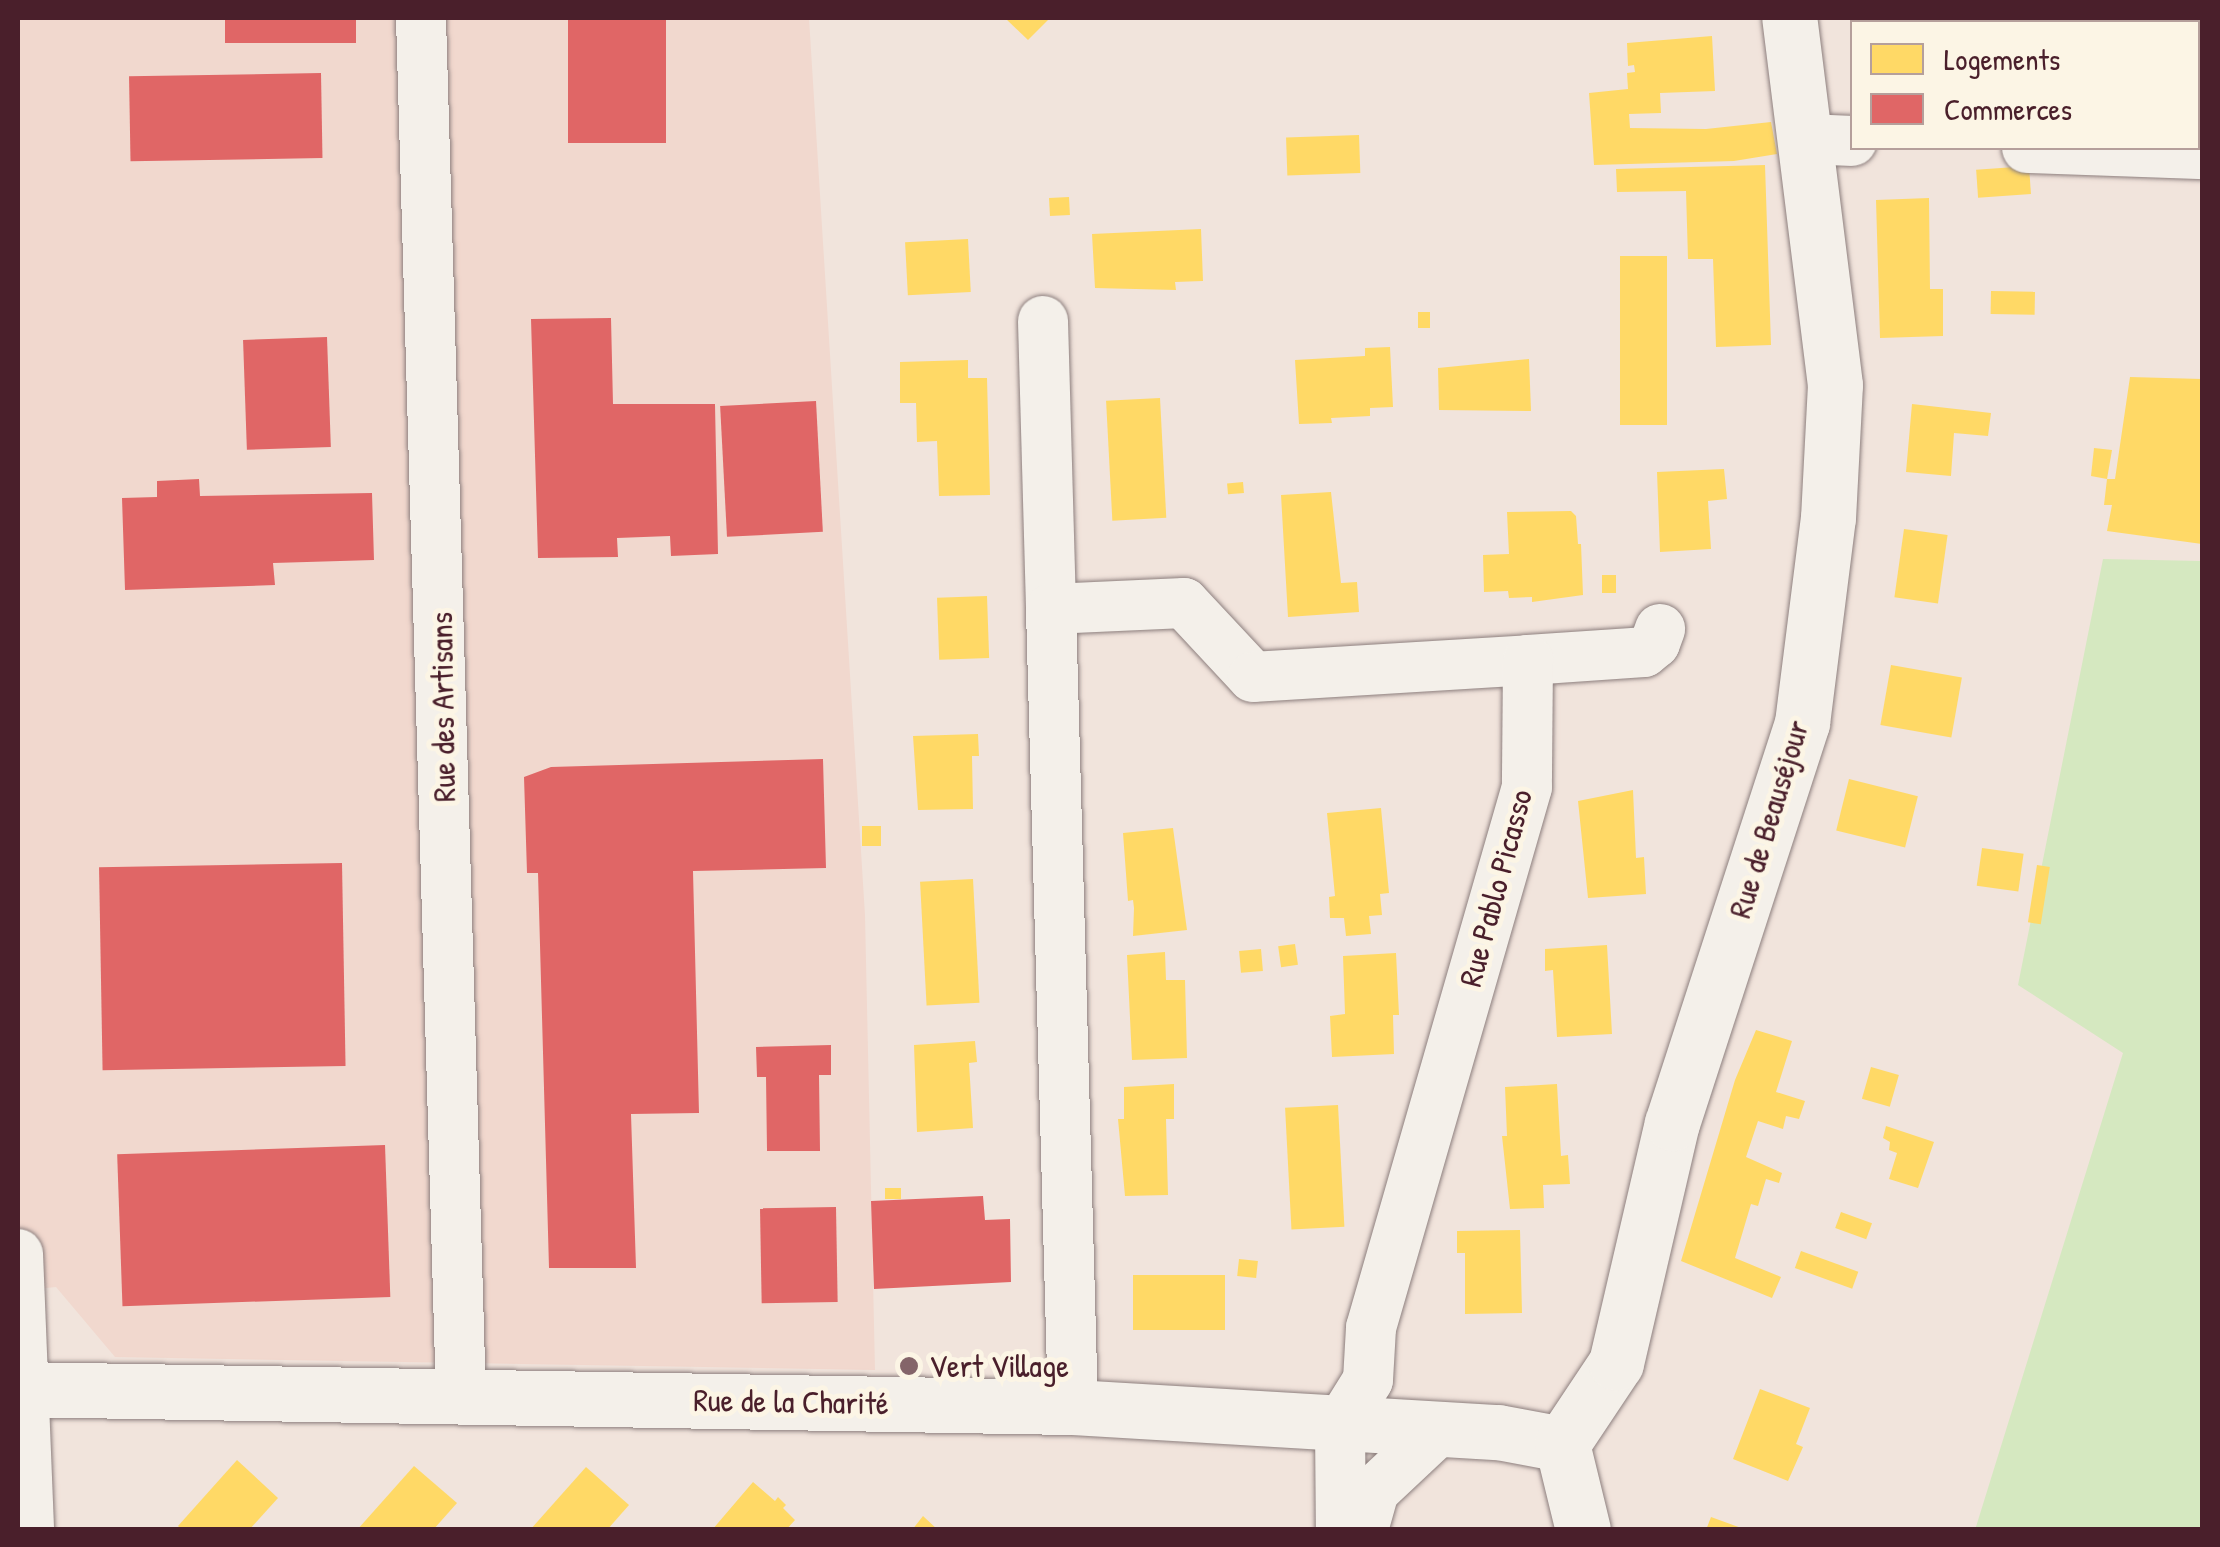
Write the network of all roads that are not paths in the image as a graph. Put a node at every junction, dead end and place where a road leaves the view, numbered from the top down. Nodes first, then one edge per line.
1 (421, 18) edge
2 (1788, 18) edge
3 (1830, 140) edge
4 (2085, 150) edge
5 (2202, 154) edge
6 (1043, 321) dead end
7 (1051, 609) junction
8 (1660, 629) dead end
9 (1528, 660) junction
10 (18, 1254) edge
11 (21, 1389) edge
12 (460, 1396) junction
13 (1073, 1407) junction
14 (1340, 1425) junction
15 (1440, 1430) junction
16 (1562, 1444) junction
17 (28, 1530) edge
18 (1341, 1530) edge
19 (1363, 1530) edge
20 (1583, 1530) edge

1 - 12 street, Rue des Artisans
2 - 3 street, Rue de Beauséjour
3 - 16 street, Rue de Beauséjour
4 - 5 street
6 - 7 street
7 - 9 street
7 - 13 street
8 - 9 street
9 - 14 street, Rue Pablo Picasso
10 - 11 street
11 - 12 street, Rue de la Charité
11 - 17 street
12 - 13 street, Rue de la Charité
13 - 14 street, Rue de la Charité
14 - 15 street, Rue de la Charité
14 - 18 street
15 - 16 street, Rue de la Charité
15 - 19 street
16 - 20 street

